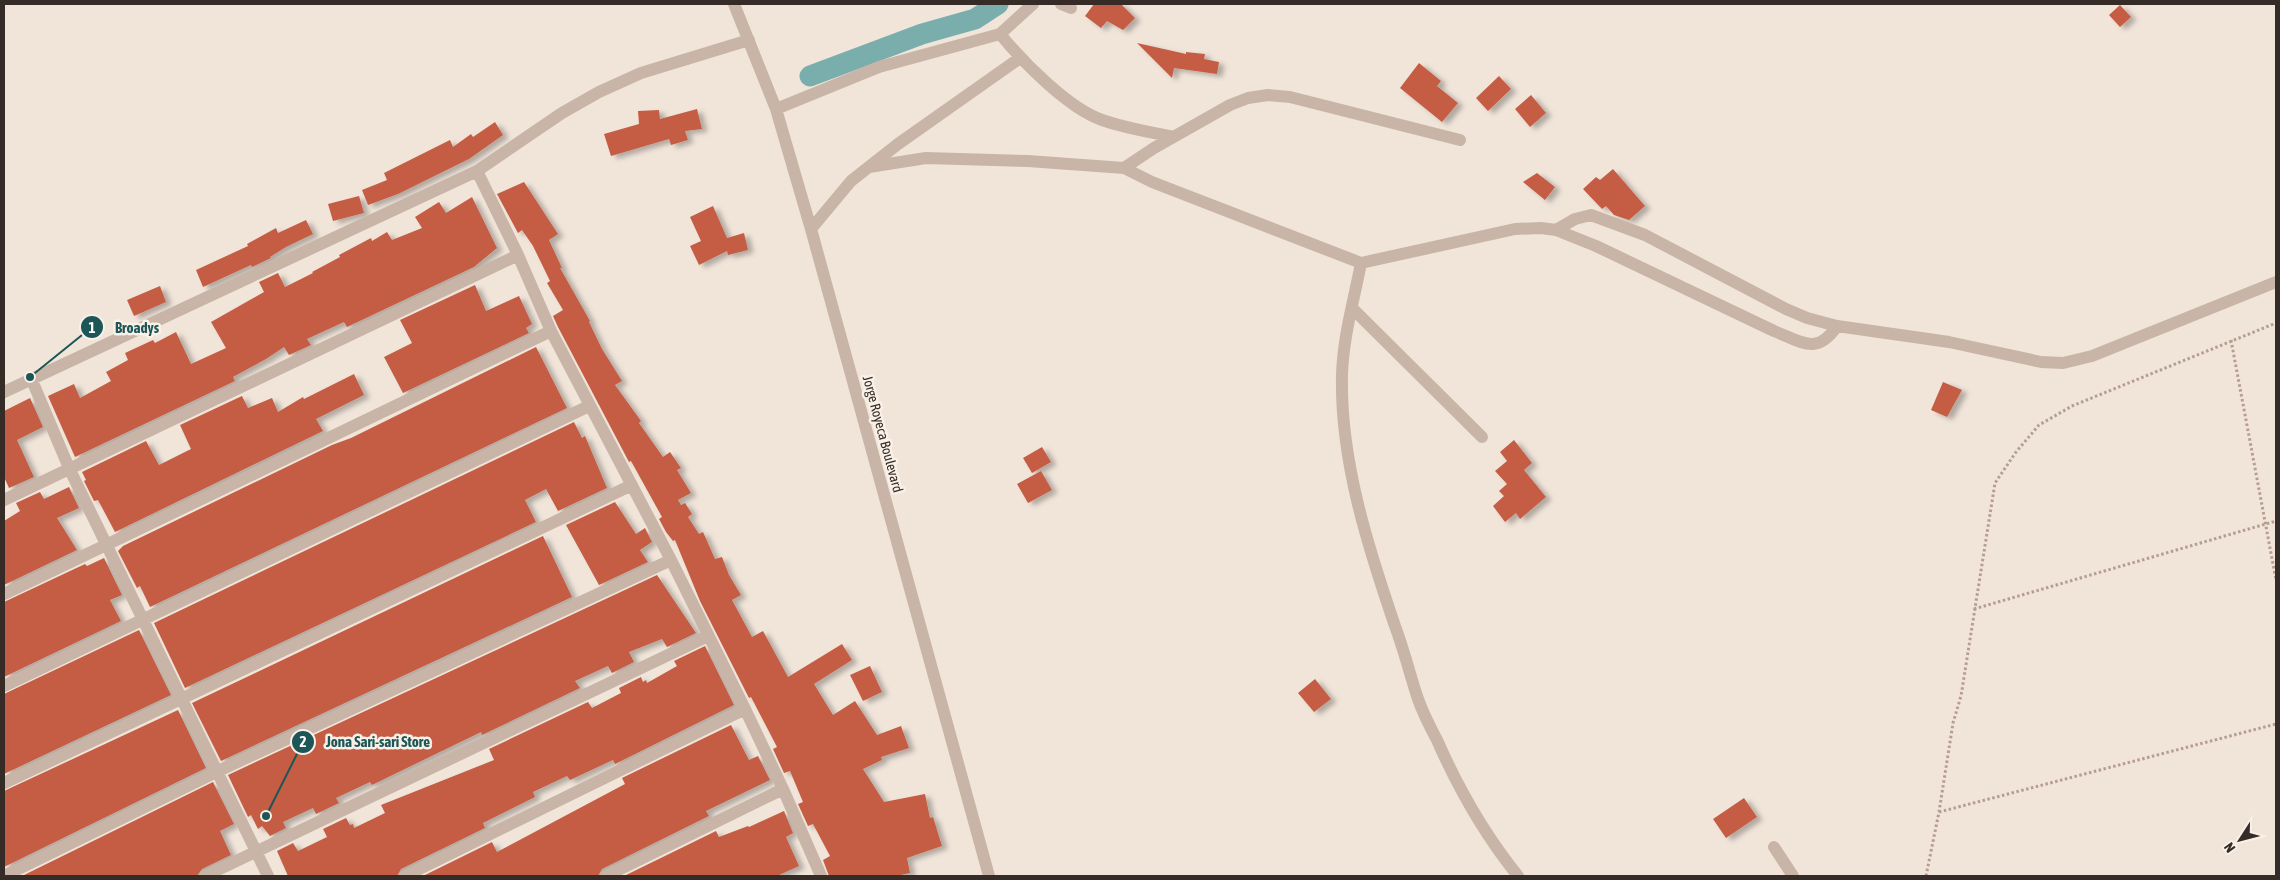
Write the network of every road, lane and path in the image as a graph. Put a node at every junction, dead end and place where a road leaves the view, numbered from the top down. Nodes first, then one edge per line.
1 (734, 4) edge
2 (1033, 4) edge
3 (1000, 34) junction
4 (749, 40) junction
5 (1020, 58) junction
6 (776, 108) junction
7 (1173, 137) junction
8 (1460, 140) dead end
9 (869, 167) junction
10 (1124, 168) junction
11 (477, 171) junction
12 (811, 229) junction
13 (1556, 230) junction
14 (518, 254) junction
15 (1362, 263) junction
16 (2276, 282) edge
17 (1352, 308) junction
18 (2276, 323) edge
19 (1837, 326) junction
20 (551, 331) junction
21 (2230, 340) junction
22 (31, 378) junction
23 (4, 392) edge
24 (590, 406) junction
25 (1482, 437) dead end
26 (69, 468) junction
27 (632, 485) junction
28 (4, 500) edge
29 (2276, 521) edge
30 (2266, 525) junction
31 (106, 544) junction
32 (671, 560) junction
33 (2276, 580) edge
34 (4, 594) edge
35 (1974, 609) junction
36 (143, 620) junction
37 (708, 636) junction
38 (4, 686) edge
39 (181, 698) junction
40 (745, 709) junction
41 (2276, 724) edge
42 (216, 772) junction
43 (4, 783) edge
44 (783, 789) junction
45 (1940, 812) junction
46 (1774, 847) dead end
47 (256, 852) junction
48 (815, 875) edge
49 (4, 876) edge
50 (205, 876) edge
51 (268, 876) edge
52 (405, 876) edge
53 (606, 876) edge
54 (989, 876) edge
55 (1518, 876) edge
56 (1793, 876) edge
57 (1926, 876) edge

1 - 4 street, Jorge Royeca Boulevard
2 - 3 street
3 - 5 street
3 - 6 street
4 - 6 street, Jorge Royeca Boulevard
4 - 11 street
5 - 7 street
5 - 9 street
6 - 12 street, Jorge Royeca Boulevard
7 - 8 street
7 - 10 street
9 - 10 street
9 - 12 street
10 - 15 street
11 - 14 street
11 - 22 street
12 - 54 street, Jorge Royeca Boulevard
13 - 15 street
13 - 19 street
13 - 19 street
14 - 20 street
14 - 26 street
15 - 17 street
16 - 19 street
17 - 25 street
17 - 55 street
18 - 21 path
20 - 24 street
20 - 31 street
21 - 30 path
21 - 35 path
22 - 23 street
22 - 26 street
24 - 27 street
24 - 36 street
26 - 28 street
26 - 31 street
27 - 32 street
27 - 39 street
29 - 30 path
30 - 33 path
30 - 35 path
31 - 34 street
31 - 36 street
32 - 37 street
32 - 42 street
35 - 45 path
36 - 38 street
36 - 39 street
37 - 40 street
37 - 47 street
39 - 42 street
39 - 43 street
40 - 44 street
40 - 52 street
41 - 45 path
42 - 47 street
42 - 49 street
44 - 48 street
44 - 53 street
45 - 57 path
46 - 56 street
47 - 50 street
47 - 51 street

